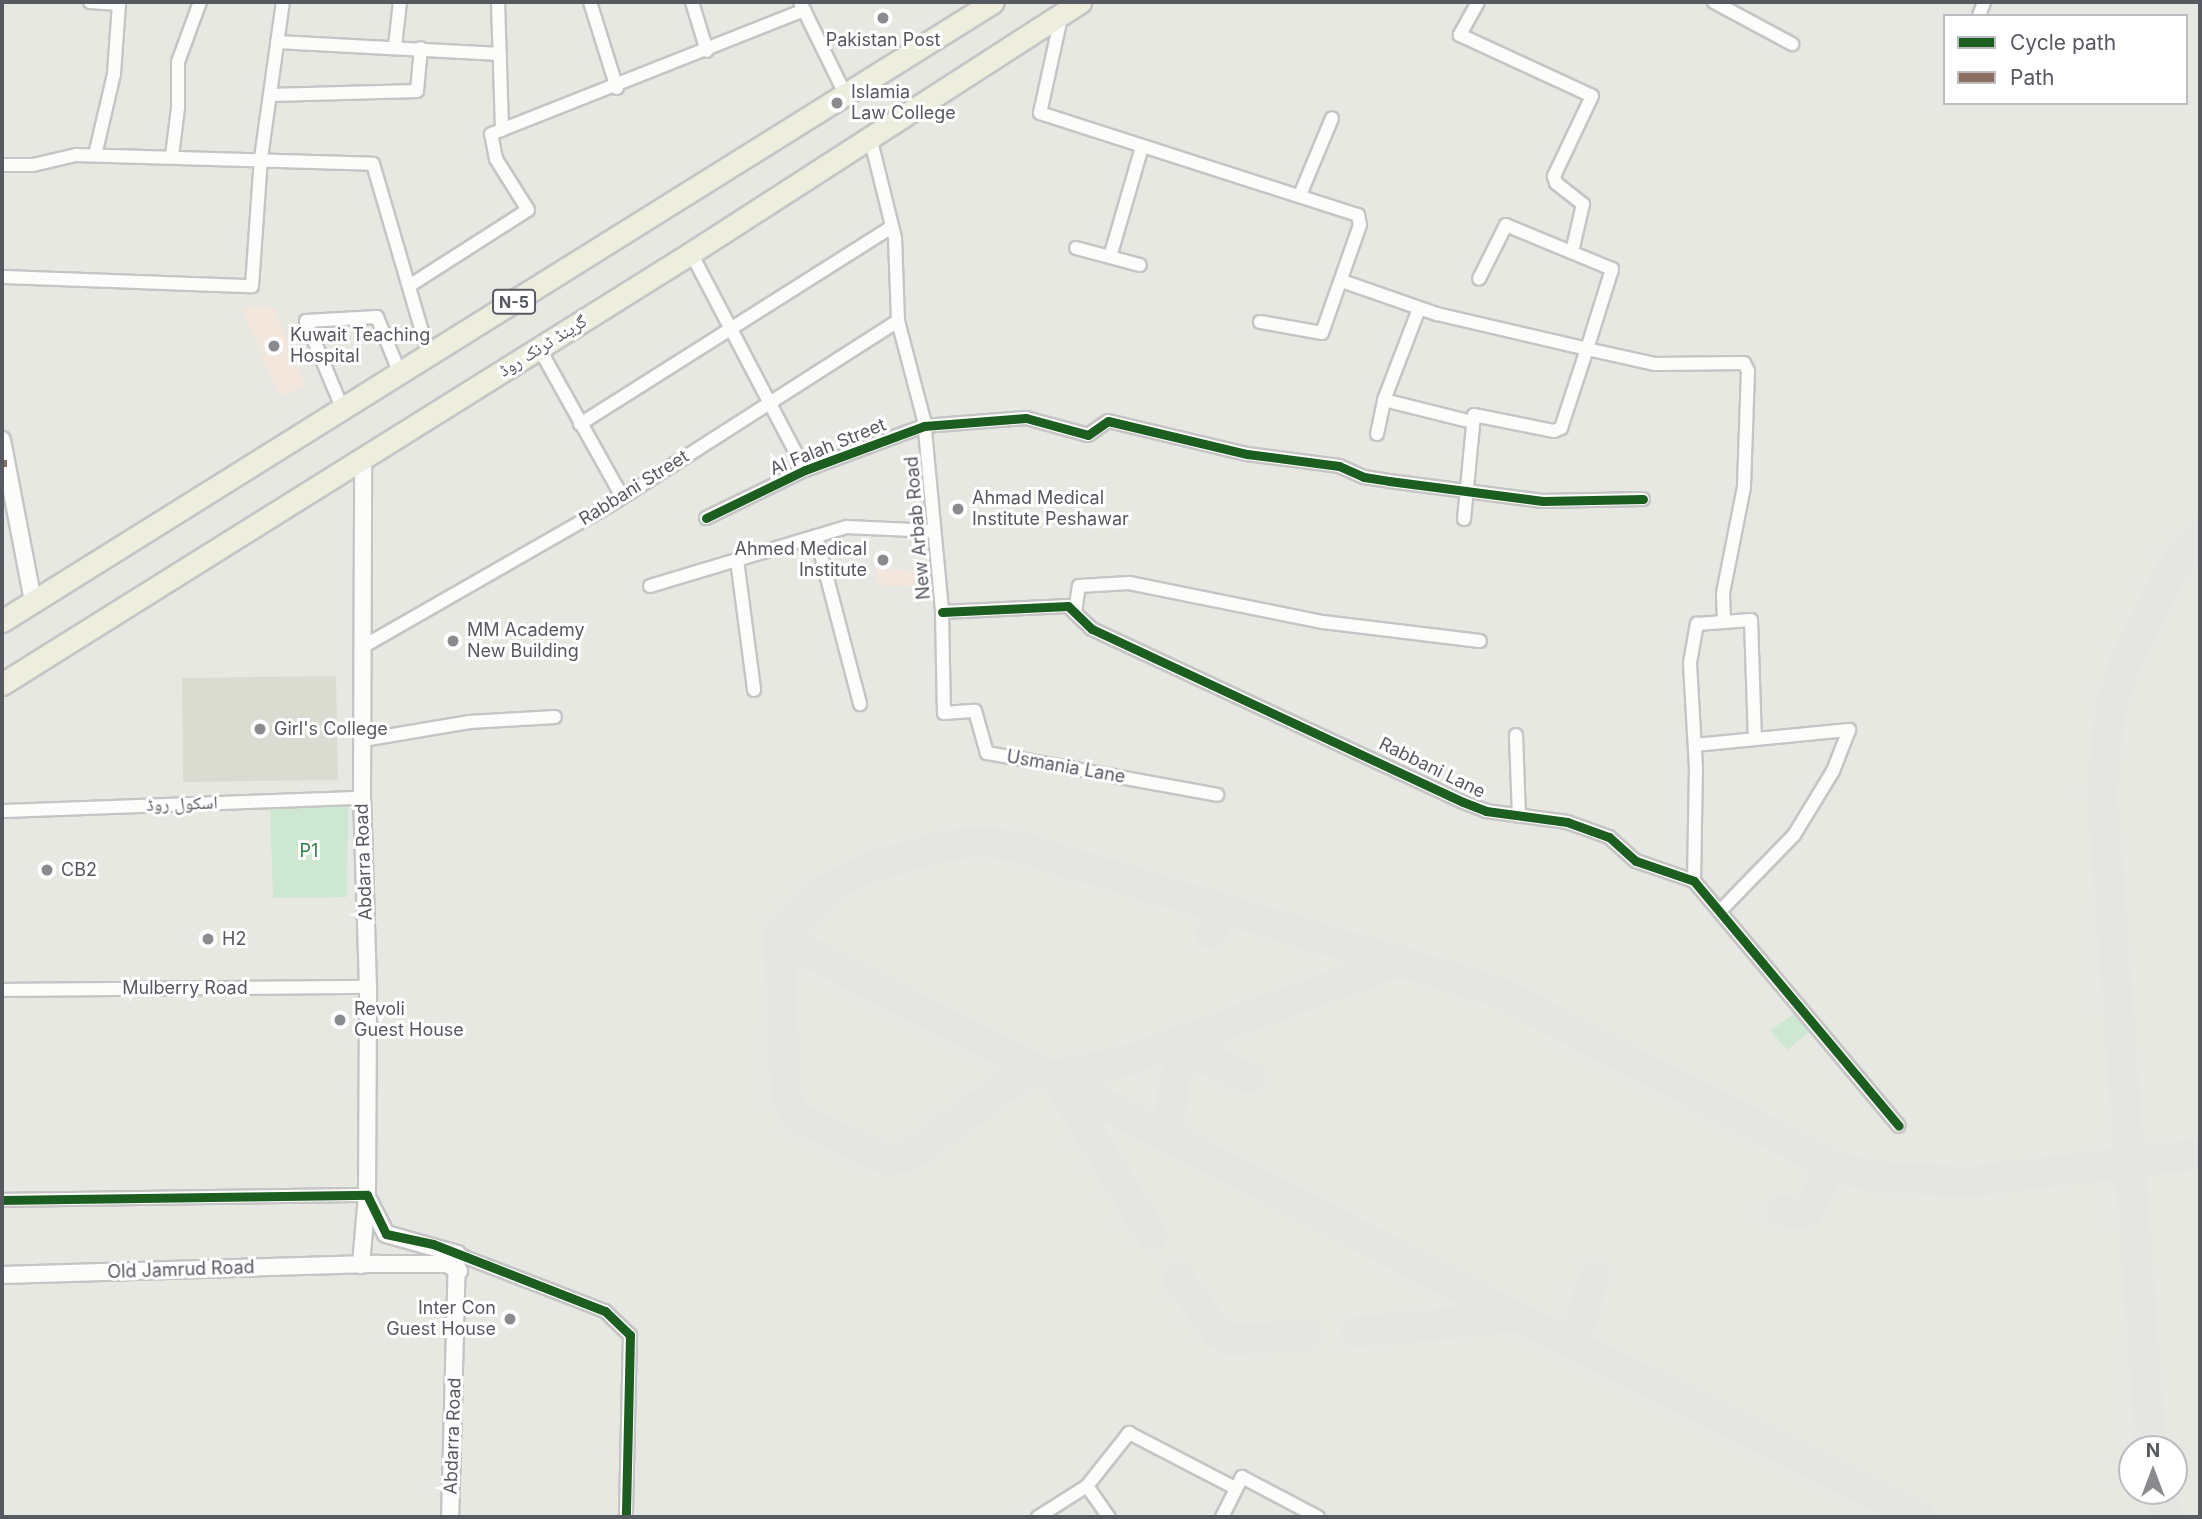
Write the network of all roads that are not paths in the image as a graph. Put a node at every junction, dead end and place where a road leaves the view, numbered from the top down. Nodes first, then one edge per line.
1 (90, 2) edge
2 (200, 2) edge
3 (283, 2) edge
4 (400, 2) edge
5 (498, 2) edge
6 (590, 2) edge
7 (692, 2) edge
8 (993, 2) edge
9 (1478, 2) edge
10 (1714, 2) edge
11 (802, 6) edge
12 (1071, 7) edge
13 (277, 42) junction
14 (1792, 44) dead end
15 (395, 46) junction
16 (421, 48) junction
17 (707, 51) junction
18 (500, 54) junction
19 (617, 88) junction
20 (845, 94) junction
21 (270, 95) junction
22 (1332, 118) dead end
23 (502, 130) junction
24 (870, 137) junction
25 (1142, 147) junction
26 (95, 155) junction
27 (172, 156) junction
28 (261, 158) junction
29 (2, 165) edge
30 (1300, 195) junction
31 (892, 227) junction
32 (1076, 248) dead end
33 (1572, 251) junction
34 (691, 253) junction
35 (1110, 257) junction
36 (1140, 265) dead end
37 (2, 277) edge
38 (1479, 279) dead end
39 (1342, 281) junction
40 (409, 285) junction
41 (1419, 309) junction
42 (898, 321) junction
43 (1260, 322) dead end
44 (734, 327) junction
45 (539, 348) junction
46 (1587, 349) junction
47 (429, 356) junction
48 (400, 374) junction
49 (1384, 400) junction
50 (772, 403) junction
51 (343, 410) junction
52 (1472, 422) junction
53 (580, 424) junction
54 (924, 426) junction
55 (1377, 434) dead end
56 (2, 440) edge
57 (363, 459) junction
58 (4, 463) edge
59 (805, 470) junction
60 (1465, 490) junction
61 (621, 495) junction
62 (1643, 499) dead end
63 (706, 519) dead end
64 (1464, 519) dead end
65 (934, 531) junction
66 (816, 536) junction
67 (737, 560) junction
68 (650, 586) dead end
69 (33, 601) junction
70 (942, 612) junction
71 (1075, 613) junction
72 (1724, 620) junction
73 (2, 621) edge
74 (1480, 641) dead end
75 (364, 646) junction
76 (2, 684) edge
77 (754, 690) dead end
78 (860, 704) dead end
79 (944, 713) joint
80 (555, 717) dead end
81 (1516, 735) dead end
82 (1755, 738) junction
83 (363, 740) junction
84 (1695, 745) junction
85 (1217, 795) dead end
86 (362, 798) junction
87 (2, 811) edge
88 (1519, 816) junction
89 (1694, 881) junction
90 (1721, 910) junction
91 (368, 987) junction
92 (2, 990) edge
93 (1899, 1126) dead end
94 (367, 1195) junction
95 (2, 1200) edge
96 (386, 1234) junction
97 (362, 1248) junction
98 (457, 1254) junction
99 (378, 1264) junction
100 (360, 1265) junction
101 (459, 1271) junction
102 (2, 1275) edge
103 (1087, 1486) junction
104 (1235, 1488) junction
105 (450, 1517) edge
106 (626, 1517) edge
107 (1038, 1517) edge
108 (1109, 1517) edge
109 (1222, 1517) edge
110 (1318, 1517) edge

1 - 26 street
2 - 27 street
3 - 13 street
4 - 15 street
5 - 18 street
6 - 19 street
7 - 17 street
8 - 20 highway, N-5
9 - 33 street
10 - 14 street
11 - 17 street
11 - 20 street
12 - 24 highway, گرینڈ ٹرنک روڈ
12 - 25 street
13 - 15 street
13 - 21 street
15 - 16 street
16 - 18 street
16 - 21 street
17 - 19 street
18 - 23 street
19 - 23 street
20 - 47 highway, N-5
21 - 28 street
22 - 30 street
23 - 40 street
24 - 31 street, New Arbab Road
24 - 34 highway, گرینڈ ٹرنک روڈ
25 - 30 street
25 - 35 street
26 - 27 street
26 - 29 street
27 - 28 street
28 - 37 street
28 - 40 street
30 - 39 street
31 - 42 street, New Arbab Road
31 - 44 street
32 - 35 street
33 - 38 street
33 - 46 street
34 - 44 street
34 - 45 highway, گرینڈ ٹرنک روڈ
35 - 36 street
39 - 41 street
39 - 43 street
40 - 47 street
41 - 46 street
41 - 49 street
42 - 50 street, Rabbani Street
42 - 54 street, New Arbab Road
44 - 50 street
44 - 53 street
45 - 53 street
45 - 57 highway, گرینڈ ٹرنک روڈ
46 - 52 street
46 - 72 street
47 - 48 highway, N-5
48 - 51 highway, N-5
48 - 51 street
49 - 52 street
49 - 55 street
50 - 59 street
50 - 61 street, Rabbani Street
51 - 69 highway, N-5
52 - 60 street
53 - 61 street
54 - 59 street, Al Falah Street
54 - 60 street, Al Falah Street
54 - 65 street, New Arbab Road
56 - 58 street
57 - 75 street, Abdarra Road
57 - 76 highway, گرینڈ ٹرنک روڈ
58 - 69 street
59 - 63 street, Al Falah Street
60 - 62 street
60 - 64 street
61 - 75 street, Rabbani Street
65 - 66 street
65 - 70 street, New Arbab Road
66 - 67 street
66 - 78 street
67 - 68 street
67 - 77 street
69 - 73 highway, N-5
70 - 71 street, Rabbani Lane
70 - 79 street, New Arbab Road
71 - 74 street
71 - 88 street, Rabbani Lane
72 - 82 street
72 - 84 street
75 - 83 street, Abdarra Road
79 - 85 street, Usmania Lane
80 - 83 street
81 - 88 street
82 - 84 street
82 - 90 street
83 - 86 street, Abdarra Road
84 - 89 street
86 - 87 street, اسکول روڈ
86 - 91 street, Abdarra Road
88 - 89 street, Rabbani Lane
89 - 90 street, Rabbani Lane
90 - 93 street, Rabbani Lane
91 - 92 street, Mulberry Road
91 - 94 street, Abdarra Road
94 - 95 street
94 - 96 street
94 - 97 street, Abdarra Road
96 - 97 street
96 - 98 street
96 - 99 street
97 - 100 street, Abdarra Road
98 - 101 street, Abdarra Road
98 - 106 street
99 - 100 street, Old Jamrud Road
99 - 101 street, Old Jamrud Road
100 - 102 street, Old Jamrud Road
101 - 105 street, Abdarra Road
103 - 104 street
103 - 107 street
103 - 108 street
104 - 109 street
104 - 110 street

